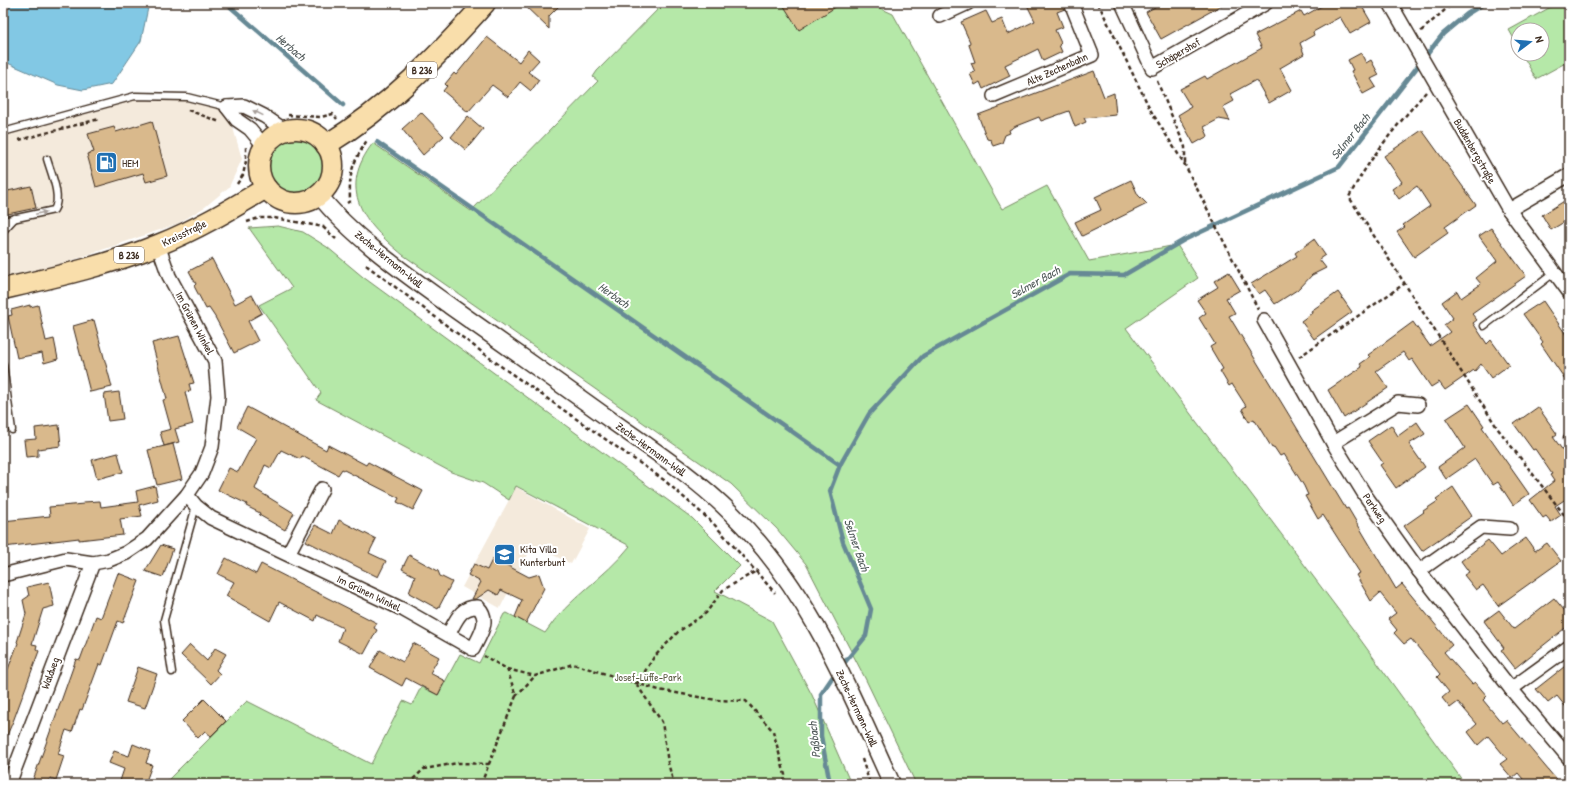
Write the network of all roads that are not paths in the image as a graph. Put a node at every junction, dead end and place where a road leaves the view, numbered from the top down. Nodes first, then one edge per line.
1 (485, 3) edge
2 (968, 3) edge
3 (1072, 3) edge
4 (1122, 3) edge
5 (1266, 3) edge
6 (1390, 3) edge
7 (940, 16) dead end
8 (994, 96) dead end
9 (227, 107) junction
10 (286, 131) junction
11 (3, 132) edge
12 (326, 144) junction
13 (265, 147) junction
14 (47, 159) dead end
15 (1569, 175) edge
16 (266, 188) junction
17 (319, 195) junction
18 (1509, 210) junction
19 (15, 218) junction
20 (3, 221) edge
21 (3, 232) edge
22 (158, 245) junction
23 (1554, 273) junction
24 (3, 289) edge
25 (1569, 292) edge
26 (1264, 320) road end
27 (1484, 326) dead end
28 (3, 364) edge
29 (1418, 405) dead end
30 (12, 430) dead end
31 (1333, 443) junction
32 (322, 489) dead end
33 (187, 495) junction
34 (196, 506) junction
35 (1510, 529) dead end
36 (288, 554) junction
37 (92, 563) junction
38 (1419, 571) junction
39 (3, 575) edge
40 (448, 635) junction
41 (1569, 647) edge
42 (172, 672) dead end
43 (1511, 689) junction
44 (1569, 758) edge
45 (9, 784) edge
46 (892, 784) edge

1 - 12 main road, B 236
2 - 7 street
3 - 8 street, Alte Zechenbahn
4 - 5 street, Schäpershof
6 - 18 street, Buddenbergstraße
10 -> 9 street
9 - 11 lane
9 - 13 street
10 - 12 main road
10 - 13 main road
12 - 17 main road
13 - 16 main road
19 -> 14 lane
15 - 18 street
16 - 17 main road
16 - 22 main road, Kreisstraße / B 236
17 - 46 street, Zeche-Hermann-Wall
18 - 23 street, Buddenbergstraße
19 - 20 lane
19 - 21 lane
22 - 24 main road, Kreisstraße / B 236
22 - 33 street, Im Grünen Winkel
23 - 25 street, Buddenbergstraße
23 - 27 lane
26 - 31 street, Parkweg
28 - 30 lane
29 - 31 street
31 - 38 street, Parkweg
32 - 36 street
33 - 34 street, Im Grünen Winkel
33 - 37 street
34 - 36 street, Im Grünen Winkel
34 - 42 lane
35 - 38 street
36 - 40 street, Im Grünen Winkel
37 - 39 street
37 - 45 street, Waldweg
38 - 43 street, Parkweg
40 - 40 street, Im Grünen Winkel
41 - 43 street
43 - 44 street, Parkweg

